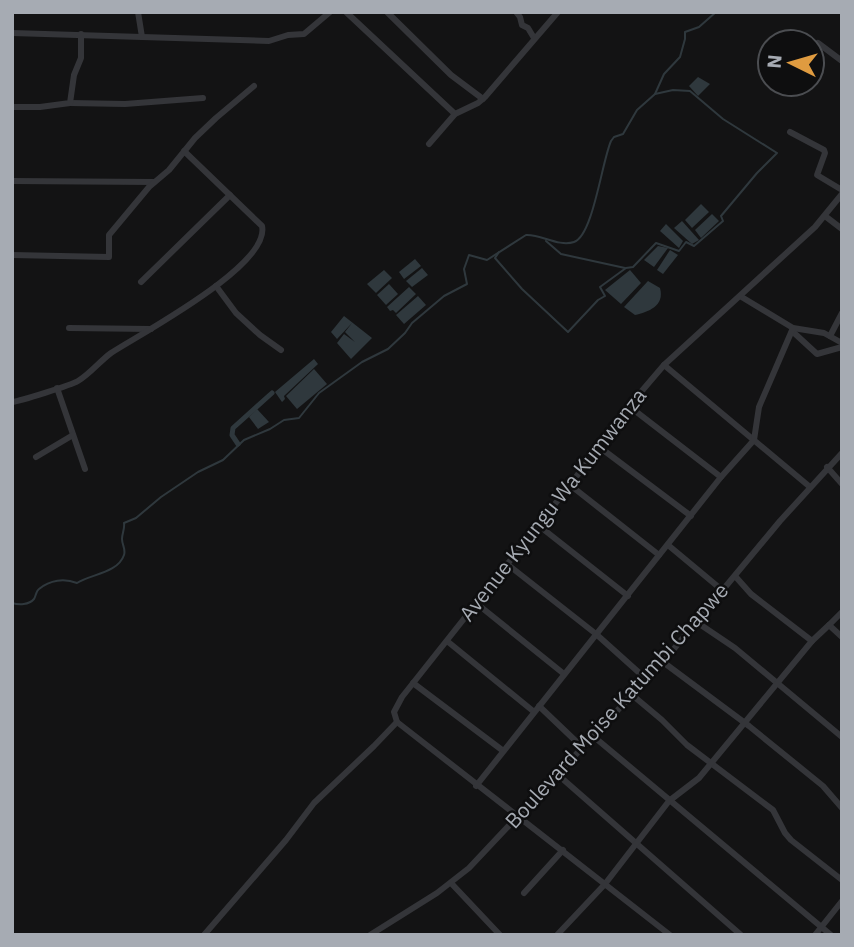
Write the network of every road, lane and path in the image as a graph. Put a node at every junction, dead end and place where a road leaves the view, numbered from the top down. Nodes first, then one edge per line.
1 (138, 12) edge
2 (330, 12) edge
3 (346, 12) edge
4 (387, 12) edge
5 (516, 12) edge
6 (558, 12) edge
7 (12, 33) edge
8 (81, 34) junction
9 (142, 37) junction
10 (534, 38) junction
11 (826, 49) edge
12 (842, 61) edge
13 (254, 86) dead end
14 (203, 98) dead end
15 (483, 99) junction
16 (70, 103) junction
17 (12, 107) edge
18 (456, 114) junction
19 (790, 132) dead end
20 (429, 144) dead end
21 (184, 151) junction
22 (12, 181) edge
23 (154, 182) junction
24 (842, 192) edge
25 (230, 195) junction
26 (825, 216) junction
27 (842, 229) edge
28 (12, 255) edge
29 (141, 282) dead end
30 (216, 286) junction
31 (740, 296) junction
32 (842, 313) edge
33 (69, 328) dead end
34 (151, 329) junction
35 (792, 329) junction
36 (830, 336) junction
37 (842, 345) edge
38 (281, 350) dead end
39 (664, 365) junction
40 (57, 388) junction
41 (12, 402) edge
42 (629, 406) junction
43 (73, 435) junction
44 (754, 440) junction
45 (598, 446) junction
46 (842, 453) edge
47 (36, 457) dead end
48 (827, 467) junction
49 (85, 469) dead end
50 (721, 477) junction
51 (842, 484) edge
52 (570, 485) junction
53 (810, 487) junction
54 (691, 516) junction
55 (538, 525) junction
56 (668, 545) junction
57 (660, 555) junction
58 (507, 564) junction
59 (735, 576) junction
60 (722, 590) junction
61 (628, 596) junction
62 (476, 603) junction
63 (842, 612) edge
64 (695, 621) junction
65 (829, 625) junction
66 (596, 634) junction
67 (842, 637) edge
68 (447, 640) junction
69 (812, 641) junction
70 (663, 662) junction
71 (564, 674) junction
72 (645, 678) junction
73 (776, 682) junction
74 (413, 683) junction
75 (631, 694) junction
76 (536, 709) junction
77 (397, 722) junction
78 (744, 722) junction
79 (593, 736) junction
80 (842, 737) edge
81 (582, 747) junction
82 (502, 750) junction
83 (711, 762) junction
84 (557, 774) junction
85 (476, 786) junction
86 (669, 802) junction
87 (842, 808) edge
88 (517, 817) junction
89 (636, 842) junction
90 (563, 850) junction
91 (842, 880) edge
92 (451, 883) junction
93 (605, 884) junction
94 (524, 893) dead end
95 (842, 901) edge
96 (821, 926) junction
97 (204, 935) edge
98 (370, 935) edge
99 (500, 935) edge
100 (557, 935) edge
101 (670, 935) edge
102 (741, 935) edge
103 (815, 935) edge
104 (831, 935) edge

1 - 9 street
2 - 9 street
3 - 18 street
4 - 15 street
5 - 10 street
6 - 10 street
7 - 8 street
8 - 9 street
8 - 16 street
10 - 15 street
11 - 12 street
13 - 21 street
14 - 16 street
15 - 18 street
16 - 17 street
18 - 20 street
19 - 24 street
21 - 23 street
21 - 25 street
22 - 23 street
23 - 28 street
24 - 26 street, Avenue Kyungu Wa Kumwanza
25 - 29 street
25 - 30 street
26 - 27 street
26 - 31 street, Avenue Kyungu Wa Kumwanza
30 - 34 street
30 - 38 street
31 - 35 street
31 - 39 street, Avenue Kyungu Wa Kumwanza
32 - 36 street
33 - 34 street
34 - 40 street
35 - 36 street
35 - 37 street
35 - 44 street
36 - 37 street
39 - 42 street, Avenue Kyungu Wa Kumwanza
39 - 44 street
40 - 41 street
40 - 43 street
42 - 45 street, Avenue Kyungu Wa Kumwanza
42 - 50 street
43 - 47 street
43 - 49 street
44 - 50 street
44 - 53 street
45 - 52 street, Avenue Kyungu Wa Kumwanza
45 - 54 street
46 - 48 street, Boulevard Moise Katumbi Chapwe
48 - 51 street
48 - 53 street, Boulevard Moise Katumbi Chapwe
50 - 54 street
52 - 55 street, Avenue Kyungu Wa Kumwanza
52 - 57 street
53 - 59 street, Boulevard Moise Katumbi Chapwe
54 - 56 street
55 - 58 street, Avenue Kyungu Wa Kumwanza
55 - 61 street
56 - 57 street
56 - 60 street
57 - 61 street
58 - 62 street, Avenue Kyungu Wa Kumwanza
58 - 66 street
59 - 60 street, Boulevard Moise Katumbi Chapwe
59 - 69 street
60 - 64 street, Boulevard Moise Katumbi Chapwe
61 - 66 street
62 - 68 street, Avenue Kyungu Wa Kumwanza
62 - 71 street
63 - 65 street
64 - 70 street, Boulevard Moise Katumbi Chapwe
64 - 73 street
65 - 67 street
65 - 69 street
66 - 71 street
66 - 72 street
68 - 74 street, Avenue Kyungu Wa Kumwanza
68 - 76 street
69 - 73 street
70 - 72 street, Boulevard Moise Katumbi Chapwe
70 - 78 street
71 - 76 street
72 - 75 street, Boulevard Moise Katumbi Chapwe
73 - 78 street
73 - 80 street
74 - 77 street, Avenue Kyungu Wa Kumwanza
74 - 82 street
75 - 79 street, Boulevard Moise Katumbi Chapwe
75 - 83 street
76 - 81 street
76 - 82 street
77 - 85 street
77 - 97 street
78 - 83 street
78 - 87 street
79 - 81 street, Boulevard Moise Katumbi Chapwe
79 - 86 street
81 - 84 street, Boulevard Moise Katumbi Chapwe
82 - 85 street
83 - 86 street
83 - 91 street
84 - 88 street, Boulevard Moise Katumbi Chapwe
84 - 89 street
85 - 88 street
86 - 89 street
86 - 96 street
88 - 90 street
88 - 92 street, Boulevard Moise Katumbi Chapwe
89 - 93 street
89 - 102 street
90 - 93 street
90 - 94 street
92 - 98 street, Boulevard Moise Katumbi Chapwe
92 - 99 street
93 - 100 street
93 - 101 street
95 - 96 street
96 - 103 street
96 - 104 street

